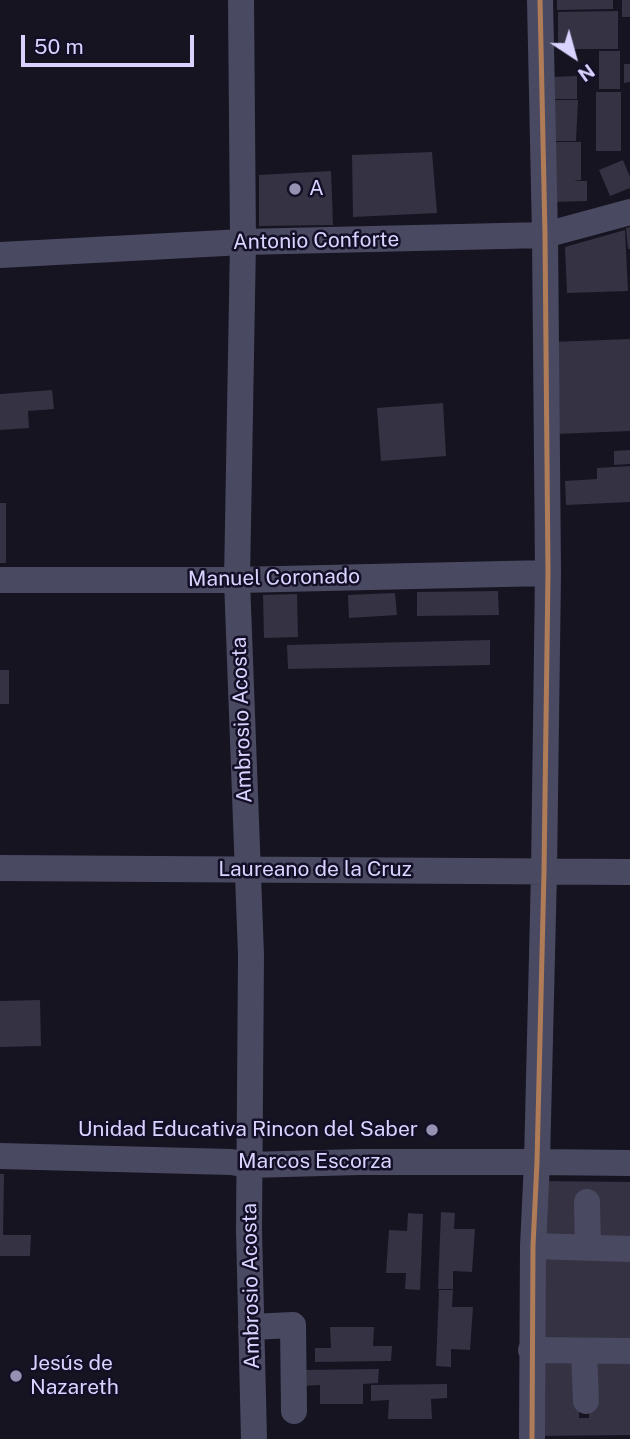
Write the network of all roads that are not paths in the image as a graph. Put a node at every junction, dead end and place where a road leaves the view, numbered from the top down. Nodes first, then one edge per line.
1 (241, 0) edge
2 (540, 0) edge
3 (630, 212) edge
4 (545, 235) junction
5 (243, 242) junction
6 (0, 255) edge
7 (548, 573) junction
8 (0, 580) edge
9 (237, 580) junction
10 (0, 868) edge
11 (247, 870) junction
12 (544, 872) junction
13 (630, 872) edge
14 (0, 1156) edge
15 (537, 1161) junction
16 (630, 1163) edge
17 (249, 1165) junction
18 (587, 1202) dead end
19 (533, 1246) junction
20 (588, 1247) junction
21 (630, 1249) edge
22 (251, 1327) junction
23 (531, 1350) junction
24 (584, 1351) junction
25 (630, 1351) edge
26 (586, 1401) dead end
27 (293, 1410) dead end
28 (254, 1439) edge
29 (532, 1439) edge

1 - 5 street, Ambrosio Acosta
2 - 4 street
3 - 4 street, Antonio Conforte
4 - 5 street, Antonio Conforte
4 - 7 street
5 - 6 street, Antonio Conforte
5 - 9 street, Ambrosio Acosta
7 - 9 street, Manuel Coronado
7 - 12 street
8 - 9 street, Manuel Coronado
9 - 11 street, Ambrosio Acosta
10 - 11 street, Laureano de la Cruz
11 - 12 street, Laureano de la Cruz
11 - 17 street, Ambrosio Acosta
12 - 13 street, Laureano de la Cruz
12 - 15 street
14 - 17 street, Marcos Escorza
15 - 16 street, Marcos Escorza
15 - 17 street, Marcos Escorza
15 - 19 street
17 - 22 street, Ambrosio Acosta
18 - 20 street
19 - 20 street
19 - 23 street
20 - 21 street
22 - 27 street
22 - 28 street, Ambrosio Acosta
23 - 24 street
23 - 29 street
24 - 25 street
24 - 26 street

